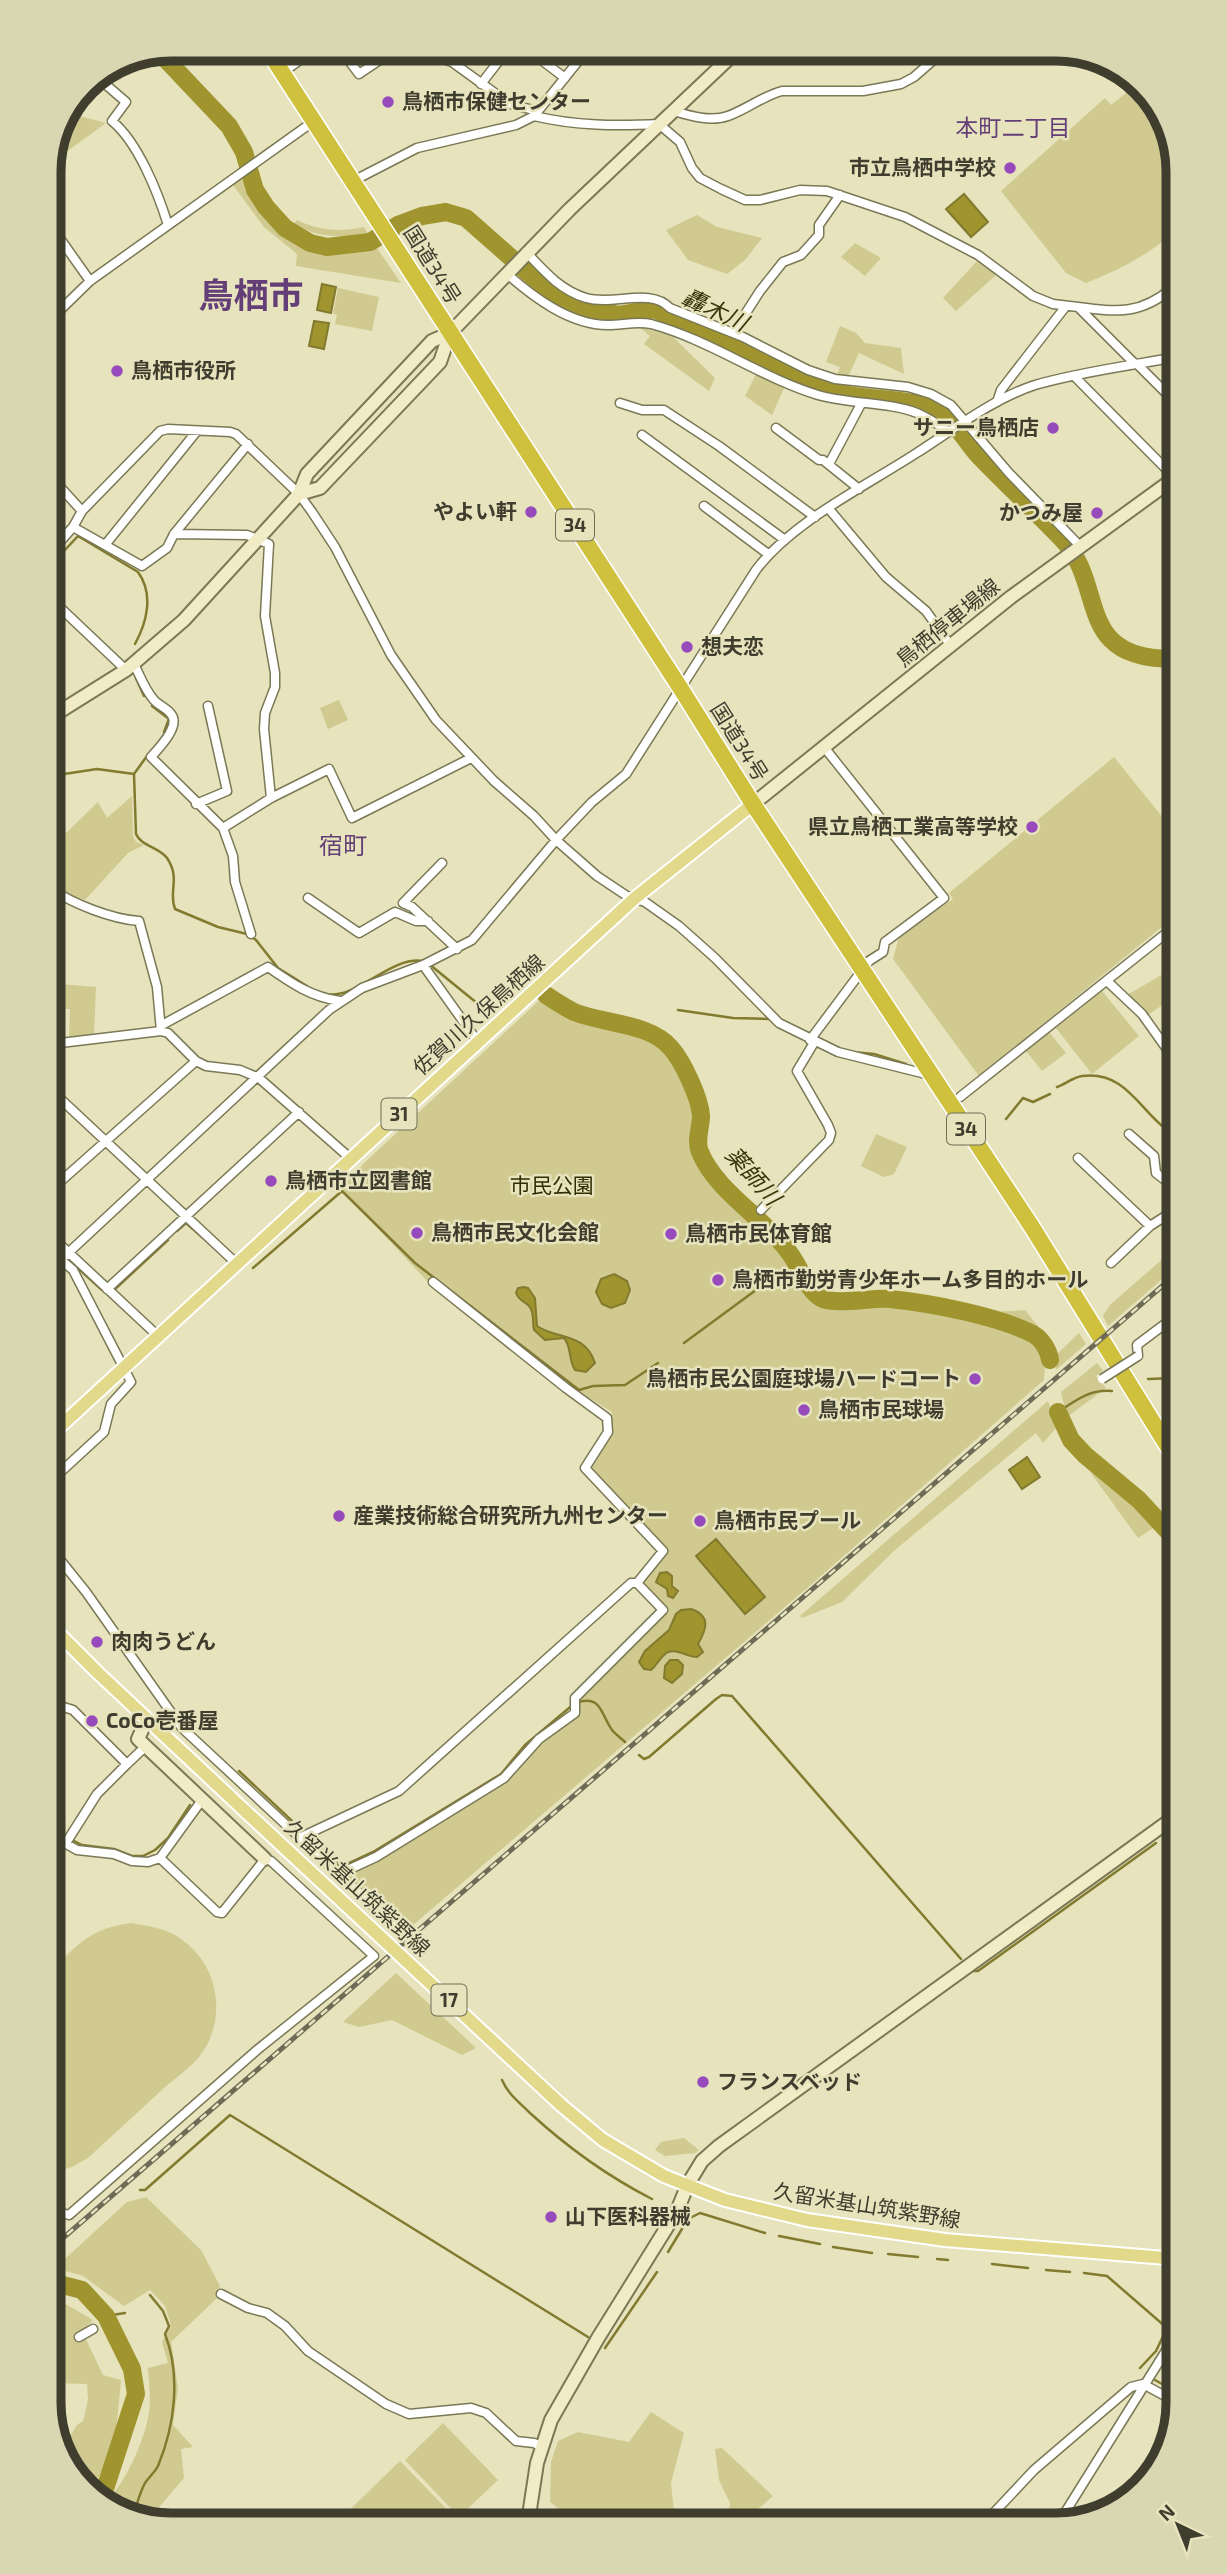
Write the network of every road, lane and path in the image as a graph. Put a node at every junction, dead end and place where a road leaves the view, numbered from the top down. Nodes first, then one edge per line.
1 (275, 61) edge
2 (286, 61) edge
3 (292, 61) edge
4 (349, 61) edge
5 (378, 61) edge
6 (449, 61) edge
7 (499, 61) edge
8 (543, 61) edge
9 (578, 61) edge
10 (726, 61) edge
11 (932, 61) edge
12 (279, 68) junction
13 (565, 78) junction
14 (105, 84) edge
15 (481, 84) junction
16 (674, 111) junction
17 (536, 114) junction
18 (314, 121) junction
19 (659, 124) junction
20 (351, 181) junction
21 (840, 195) junction
22 (168, 225) junction
23 (61, 240) edge
24 (524, 254) junction
25 (507, 272) junction
26 (90, 281) junction
27 (1166, 293) edge
28 (1066, 306) junction
29 (1078, 307) junction
30 (61, 309) edge
31 (450, 333) junction
32 (733, 333) junction
33 (1166, 359) edge
34 (1136, 364) junction
35 (1074, 376) junction
36 (1166, 393) edge
37 (997, 402) junction
38 (620, 403) dead end
39 (861, 404) junction
40 (966, 421) junction
41 (776, 428) dead end
42 (197, 430) junction
43 (950, 432) junction
44 (642, 435) dead end
45 (248, 444) junction
46 (829, 464) junction
47 (1166, 480) edge
48 (1166, 487) edge
49 (61, 488) edge
50 (859, 489) junction
51 (299, 494) junction
52 (704, 506) dead end
53 (829, 509) junction
54 (82, 511) junction
55 (815, 517) junction
56 (73, 527) junction
57 (174, 534) junction
58 (258, 538) junction
59 (785, 540) junction
60 (61, 541) edge
61 (105, 545) junction
62 (1080, 546) junction
63 (768, 554) junction
64 (61, 607) edge
65 (951, 646) junction
66 (130, 667) junction
67 (681, 689) junction
68 (208, 706) dead end
69 (61, 711) edge
70 (824, 747) junction
71 (471, 758) junction
72 (271, 798) junction
73 (196, 804) junction
74 (752, 804) junction
75 (223, 828) junction
76 (556, 841) junction
77 (442, 863) dead end
78 (61, 893) edge
79 (308, 898) dead end
80 (635, 898) junction
81 (428, 921) junction
82 (250, 934) dead end
83 (1166, 934) edge
84 (457, 949) junction
85 (423, 965) junction
86 (863, 971) junction
87 (1107, 981) junction
88 (340, 1001) junction
89 (161, 1028) junction
90 (812, 1040) junction
91 (478, 1042) junction
92 (61, 1043) edge
93 (1166, 1048) edge
94 (196, 1061) junction
95 (933, 1076) junction
96 (259, 1078) junction
97 (960, 1097) dead end
98 (61, 1099) edge
99 (299, 1112) junction
100 (1129, 1134) dead end
101 (105, 1141) junction
102 (350, 1158) junction
103 (1078, 1158) dead end
104 (147, 1180) junction
105 (61, 1181) edge
106 (1166, 1181) edge
107 (761, 1210) dead end
108 (1166, 1215) edge
109 (187, 1217) junction
110 (1150, 1226) junction
111 (61, 1245) edge
112 (70, 1253) junction
113 (62, 1261) joint
114 (236, 1263) junction
115 (1111, 1263) dead end
116 (433, 1282) dead end
117 (107, 1289) junction
118 (1166, 1323) edge
119 (158, 1336) junction
120 (123, 1368) junction
121 (1102, 1379) dead end
122 (61, 1426) edge
123 (1166, 1443) edge
124 (61, 1472) edge
125 (61, 1561) edge
126 (637, 1583) junction
127 (61, 1636) edge
128 (61, 1706) edge
129 (147, 1719) junction
130 (177, 1720) junction
131 (163, 1733) junction
132 (145, 1747) junction
133 (127, 1764) junction
134 (202, 1800) junction
135 (1166, 1823) edge
136 (61, 1838) edge
137 (299, 1838) junction
138 (68, 1840) junction
139 (160, 1858) junction
140 (265, 1859) junction
141 (339, 1874) junction
142 (401, 1932) dead end
143 (688, 2184) junction
144 (61, 2213) edge
145 (1166, 2258) edge
146 (220, 2294) dead end
147 (93, 2329) dead end
148 (79, 2336) dead end
149 (1166, 2350) edge
150 (1143, 2384) junction
151 (1166, 2396) edge
152 (542, 2447) junction
153 (1065, 2512) edge
154 (529, 2513) edge
155 (994, 2513) edge

1 - 12 highway, 国道34号 / 34
2 - 12 street
3 - 12 street
4 - 5 street
6 - 15 street
7 - 15 street
8 - 13 street
9 - 13 street
10 - 16 street
11 - 16 street
12 - 18 highway, 国道34号 / 34
13 - 17 street
14 - 22 street
15 - 17 street
16 - 19 street
17 - 19 street
17 - 20 street
18 - 20 highway, 国道34号 / 34
18 - 22 street
19 - 21 street
19 - 24 street
20 - 31 highway, 国道34号 / 34
21 - 28 street
21 - 32 street
22 - 26 street
23 - 26 street
24 - 25 street
24 - 32 street
25 - 31 street
25 - 39 street
26 - 30 street
27 - 29 street
28 - 29 street
28 - 37 street
29 - 34 street
31 - 51 street
31 - 51 street
31 - 67 highway, 国道34号 / 34
32 - 40 street
33 - 34 street
34 - 35 street
34 - 36 street
35 - 37 street
35 - 47 street
37 - 40 street
38 - 55 street
39 - 43 street
39 - 46 street
40 - 43 street
40 - 62 street
41 - 46 street
42 - 45 street
42 - 54 street
42 - 61 street
43 - 50 street
44 - 59 street
45 - 51 street
45 - 57 street
46 - 50 street
48 - 62 street, 鳥栖停車場線
49 - 54 street
50 - 53 street
51 - 58 street
51 - 71 street
52 - 63 street
53 - 55 street
53 - 65 street
54 - 56 street
55 - 59 street
56 - 60 street
56 - 61 street
57 - 58 street
57 - 61 street
58 - 66 street
58 - 72 street
59 - 63 street
62 - 65 street, 鳥栖停車場線
63 - 67 street
64 - 66 street
65 - 70 street, 鳥栖停車場線
66 - 69 street
66 - 73 street
67 - 74 highway, 国道34号 / 34
67 - 76 street
68 - 73 street
70 - 74 street, 鳥栖停車場線
70 - 86 street
71 - 72 street
71 - 76 street
72 - 75 street
73 - 75 street
74 - 80 main road, 佐賀川久保鳥栖線 / 31
74 - 86 highway, 国道34号 / 34
75 - 82 street
76 - 80 street
76 - 84 street
77 - 81 street
78 - 89 street
79 - 81 street
80 - 90 street
80 - 91 main road, 佐賀川久保鳥栖線 / 31
81 - 84 street
83 - 87 street
84 - 85 street
85 - 88 street
85 - 91 street
86 - 90 street
86 - 95 highway, 国道34号 / 34
87 - 93 street
87 - 97 street
88 - 89 street
88 - 96 street
89 - 92 street
89 - 94 street
90 - 95 street
90 - 107 street
91 - 102 main road, 佐賀川久保鳥栖線 / 31
94 - 96 street
94 - 101 street
95 - 123 highway, 国道34号 / 34
96 - 99 street
96 - 104 street
98 - 101 street
99 - 102 street
99 - 109 street
100 - 106 street
101 - 104 street
101 - 105 street
102 - 114 main road, 佐賀川久保鳥栖線 / 31
103 - 110 street
104 - 109 street
104 - 112 street
108 - 110 street
109 - 114 street
109 - 117 street
110 - 115 street
111 - 112 street
112 - 113 street
112 - 117 street
113 - 120 street
114 - 119 main road, 佐賀川久保鳥栖線 / 31
116 - 126 street
117 - 119 street
118 - 121 street, bridge
119 - 120 main road, 佐賀川久保鳥栖線 / 31
120 - 122 main road, 佐賀川久保鳥栖線 / 31
120 - 124 street
125 - 130 street
126 - 137 street
126 - 141 street
127 - 129 main road, 久留米基山筑紫野線 / 17
128 - 133 street
129 - 131 main road, 久留米基山筑紫野線 / 17
129 - 132 street
130 - 131 street
130 - 137 street
131 - 143 main road, 久留米基山筑紫野線 / 17, bridge
132 - 133 street
132 - 134 street
133 - 138 street
134 - 139 street
134 - 140 street
135 - 143 street
136 - 138 street
137 - 141 street
138 - 139 street
139 - 140 street
140 - 144 street
141 - 142 street
143 - 145 main road, 久留米基山筑紫野線 / 17
143 - 152 street
146 - 152 street
147 - 148 street
149 - 150 street
150 - 151 street
150 - 153 street
150 - 155 street
152 - 154 street

